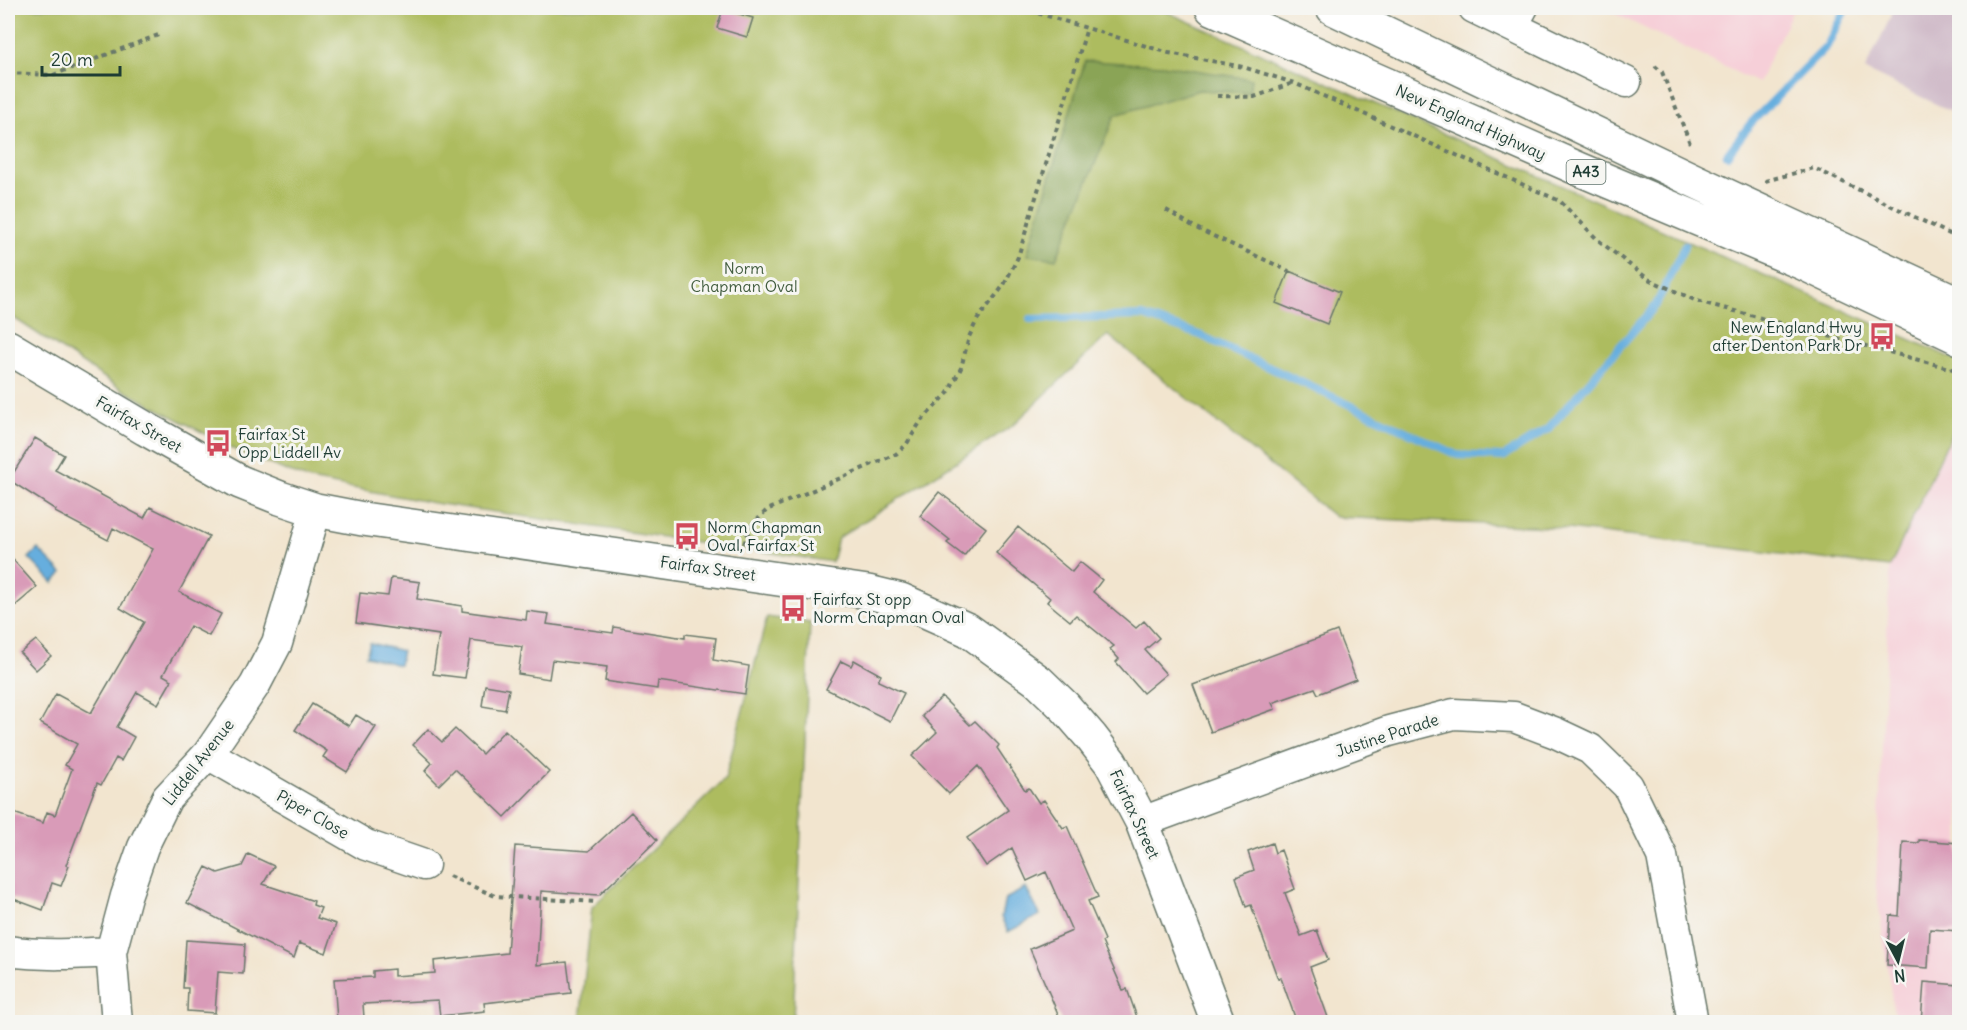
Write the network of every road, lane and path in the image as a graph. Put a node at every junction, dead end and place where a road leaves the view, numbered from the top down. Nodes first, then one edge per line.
1 (15, 8) edge
2 (1020, 8) edge
3 (1212, 8) edge
4 (1266, 8) edge
5 (1333, 8) edge
6 (1474, 8) edge
7 (1525, 19) edge
8 (8, 21) edge
9 (1087, 28) junction
10 (161, 34) dead end
11 (1655, 66) dead end
12 (8, 74) edge
13 (1377, 81) junction
14 (1626, 82) dead end
15 (1294, 83) junction
16 (1217, 96) dead end
17 (1694, 153) dead end
18 (1763, 182) dead end
19 (1166, 210) dead end
20 (1959, 239) edge
21 (1289, 271) dead end
22 (1959, 304) edge
23 (1959, 338) edge
24 (10, 355) edge
25 (1959, 371) edge
26 (316, 510) junction
27 (744, 544) dead end
28 (208, 754) junction
29 (1142, 822) junction
30 (424, 865) joint
31 (597, 902) dead end
32 (8, 951) edge
33 (111, 952) junction
34 (117, 1023) edge
35 (1218, 1023) edge
36 (1693, 1023) edge

1 - 8 path
2 - 9 path
3 - 13 main road, New England Highway / A43
4 - 13 main road
5 - 22 main road, A43
6 - 7 street
7 - 14 street
9 - 15 path
9 - 27 path
10 - 12 path
11 - 17 path
13 - 23 main road, New England Highway / A43
15 - 16 path
15 - 25 path
18 - 20 path
19 - 21 path
24 - 26 main road, Fairfax Street
26 - 28 street, Liddell Avenue
26 - 29 main road, Fairfax Street
28 - 30 street, Piper Close
28 - 33 street, Liddell Avenue
29 - 35 main road, Fairfax Street
29 - 36 street, Justine Parade
30 - 31 path
32 - 33 street
33 - 34 street, Liddell Avenue

